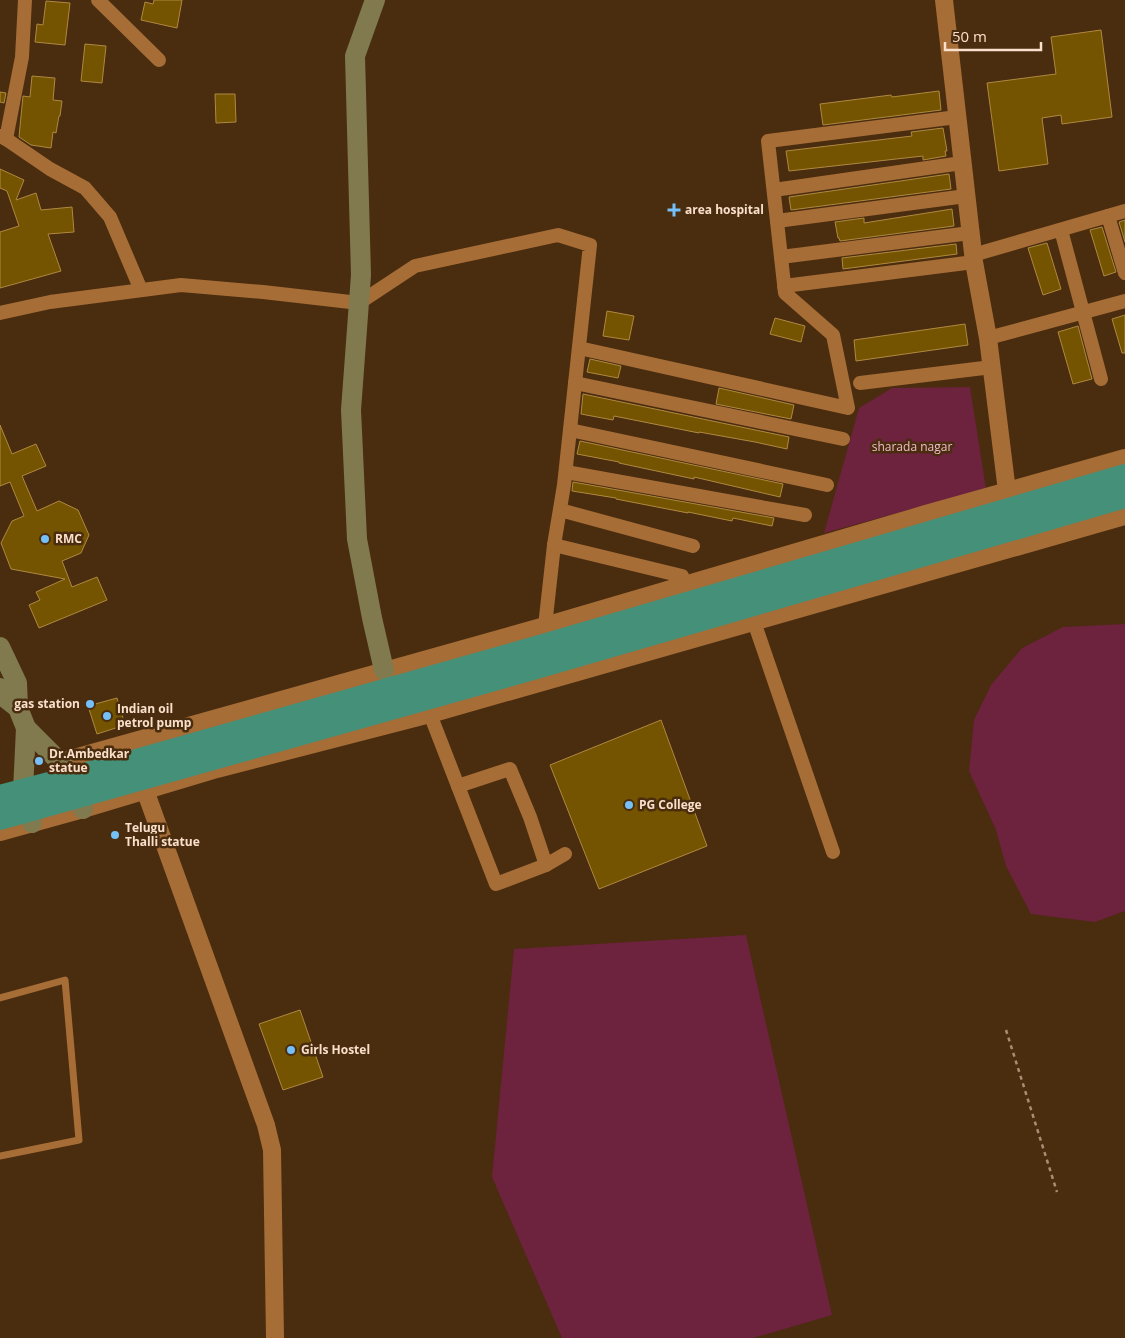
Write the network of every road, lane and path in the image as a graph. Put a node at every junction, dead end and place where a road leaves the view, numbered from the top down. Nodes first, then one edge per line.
1 (25, 0) edge
2 (98, 0) edge
3 (375, 0) edge
4 (944, 0) edge
5 (159, 60) dead end
6 (957, 117) junction
7 (3, 138) edge
8 (962, 163) junction
9 (774, 190) junction
10 (966, 196) junction
11 (1125, 211) edge
12 (1108, 216) junction
13 (777, 221) junction
14 (1061, 230) junction
15 (970, 233) junction
16 (781, 258) junction
17 (973, 258) junction
18 (1125, 273) edge
19 (784, 286) junction
20 (140, 290) junction
21 (1125, 301) edge
22 (359, 303) junction
23 (0, 313) edge
24 (1083, 314) junction
25 (988, 338) junction
26 (579, 348) junction
27 (992, 367) junction
28 (1101, 379) dead end
29 (575, 383) junction
30 (860, 383) dead end
31 (570, 430) junction
32 (843, 439) dead end
33 (1125, 458) edge
34 (566, 472) junction
35 (827, 485) dead end
36 (1007, 491) junction
37 (1125, 497) edge
38 (560, 510) junction
39 (805, 515) dead end
40 (554, 545) junction
41 (693, 546) dead end
42 (685, 584) junction
43 (751, 614) junction
44 (545, 626) junction
45 (0, 647) edge
46 (384, 670) junction
47 (0, 688) edge
48 (367, 704) junction
49 (18, 708) junction
50 (340, 712) junction
51 (430, 714) junction
52 (26, 728) junction
53 (143, 785) junction
54 (0, 786) edge
55 (458, 786) junction
56 (74, 787) junction
57 (0, 797) edge
58 (27, 801) junction
59 (0, 818) edge
60 (0, 832) edge
61 (833, 852) dead end
62 (565, 854) dead end
63 (546, 865) junction
64 (0, 998) edge
65 (1006, 1030) dead end
66 (0, 1156) edge
67 (1057, 1192) dead end
68 (275, 1338) edge

1 - 7 street
2 - 5 street
3 - 22 main road
4 - 6 street
6 - 8 street
6 - 9 street
7 - 20 street
8 - 9 street
8 - 10 street
9 - 13 street
10 - 13 street
10 - 15 street
11 - 12 street
12 - 14 street
12 - 18 street
13 - 16 street
14 - 17 street
14 - 24 street
15 - 16 street
15 - 17 street
16 - 19 street
17 - 19 street
17 - 25 street
19 - 26 street
20 - 22 street
20 - 23 street
21 - 24 street
22 - 26 street
22 - 46 main road
24 - 25 street
24 - 28 street
25 - 27 street
26 - 29 street
27 - 30 street
27 - 36 street
29 - 31 street
29 - 32 street
31 - 34 street
31 - 35 street
33 - 36 street
34 - 38 street
34 - 39 street
36 - 42 street
37 - 43 highway
37 - 48 highway
38 - 40 street
38 - 41 street
40 - 42 street
40 - 44 street
42 - 44 street
43 - 48 highway
43 - 51 street
43 - 61 street
44 - 46 street
45 - 49 main road
46 - 48 street
47 - 49 main road
48 - 50 highway
48 - 50 street
48 - 51 street
49 - 52 main road
50 - 53 highway
50 - 56 highway
51 - 55 street
52 - 56 main road
52 - 58 main road
53 - 56 highway
53 - 68 street
54 - 58 street
55 - 63 street
55 - 63 street
56 - 58 highway
56 - 58 street
57 - 58 highway
58 - 59 highway
58 - 60 street
62 - 63 street
64 - 66 lane
65 - 67 path

